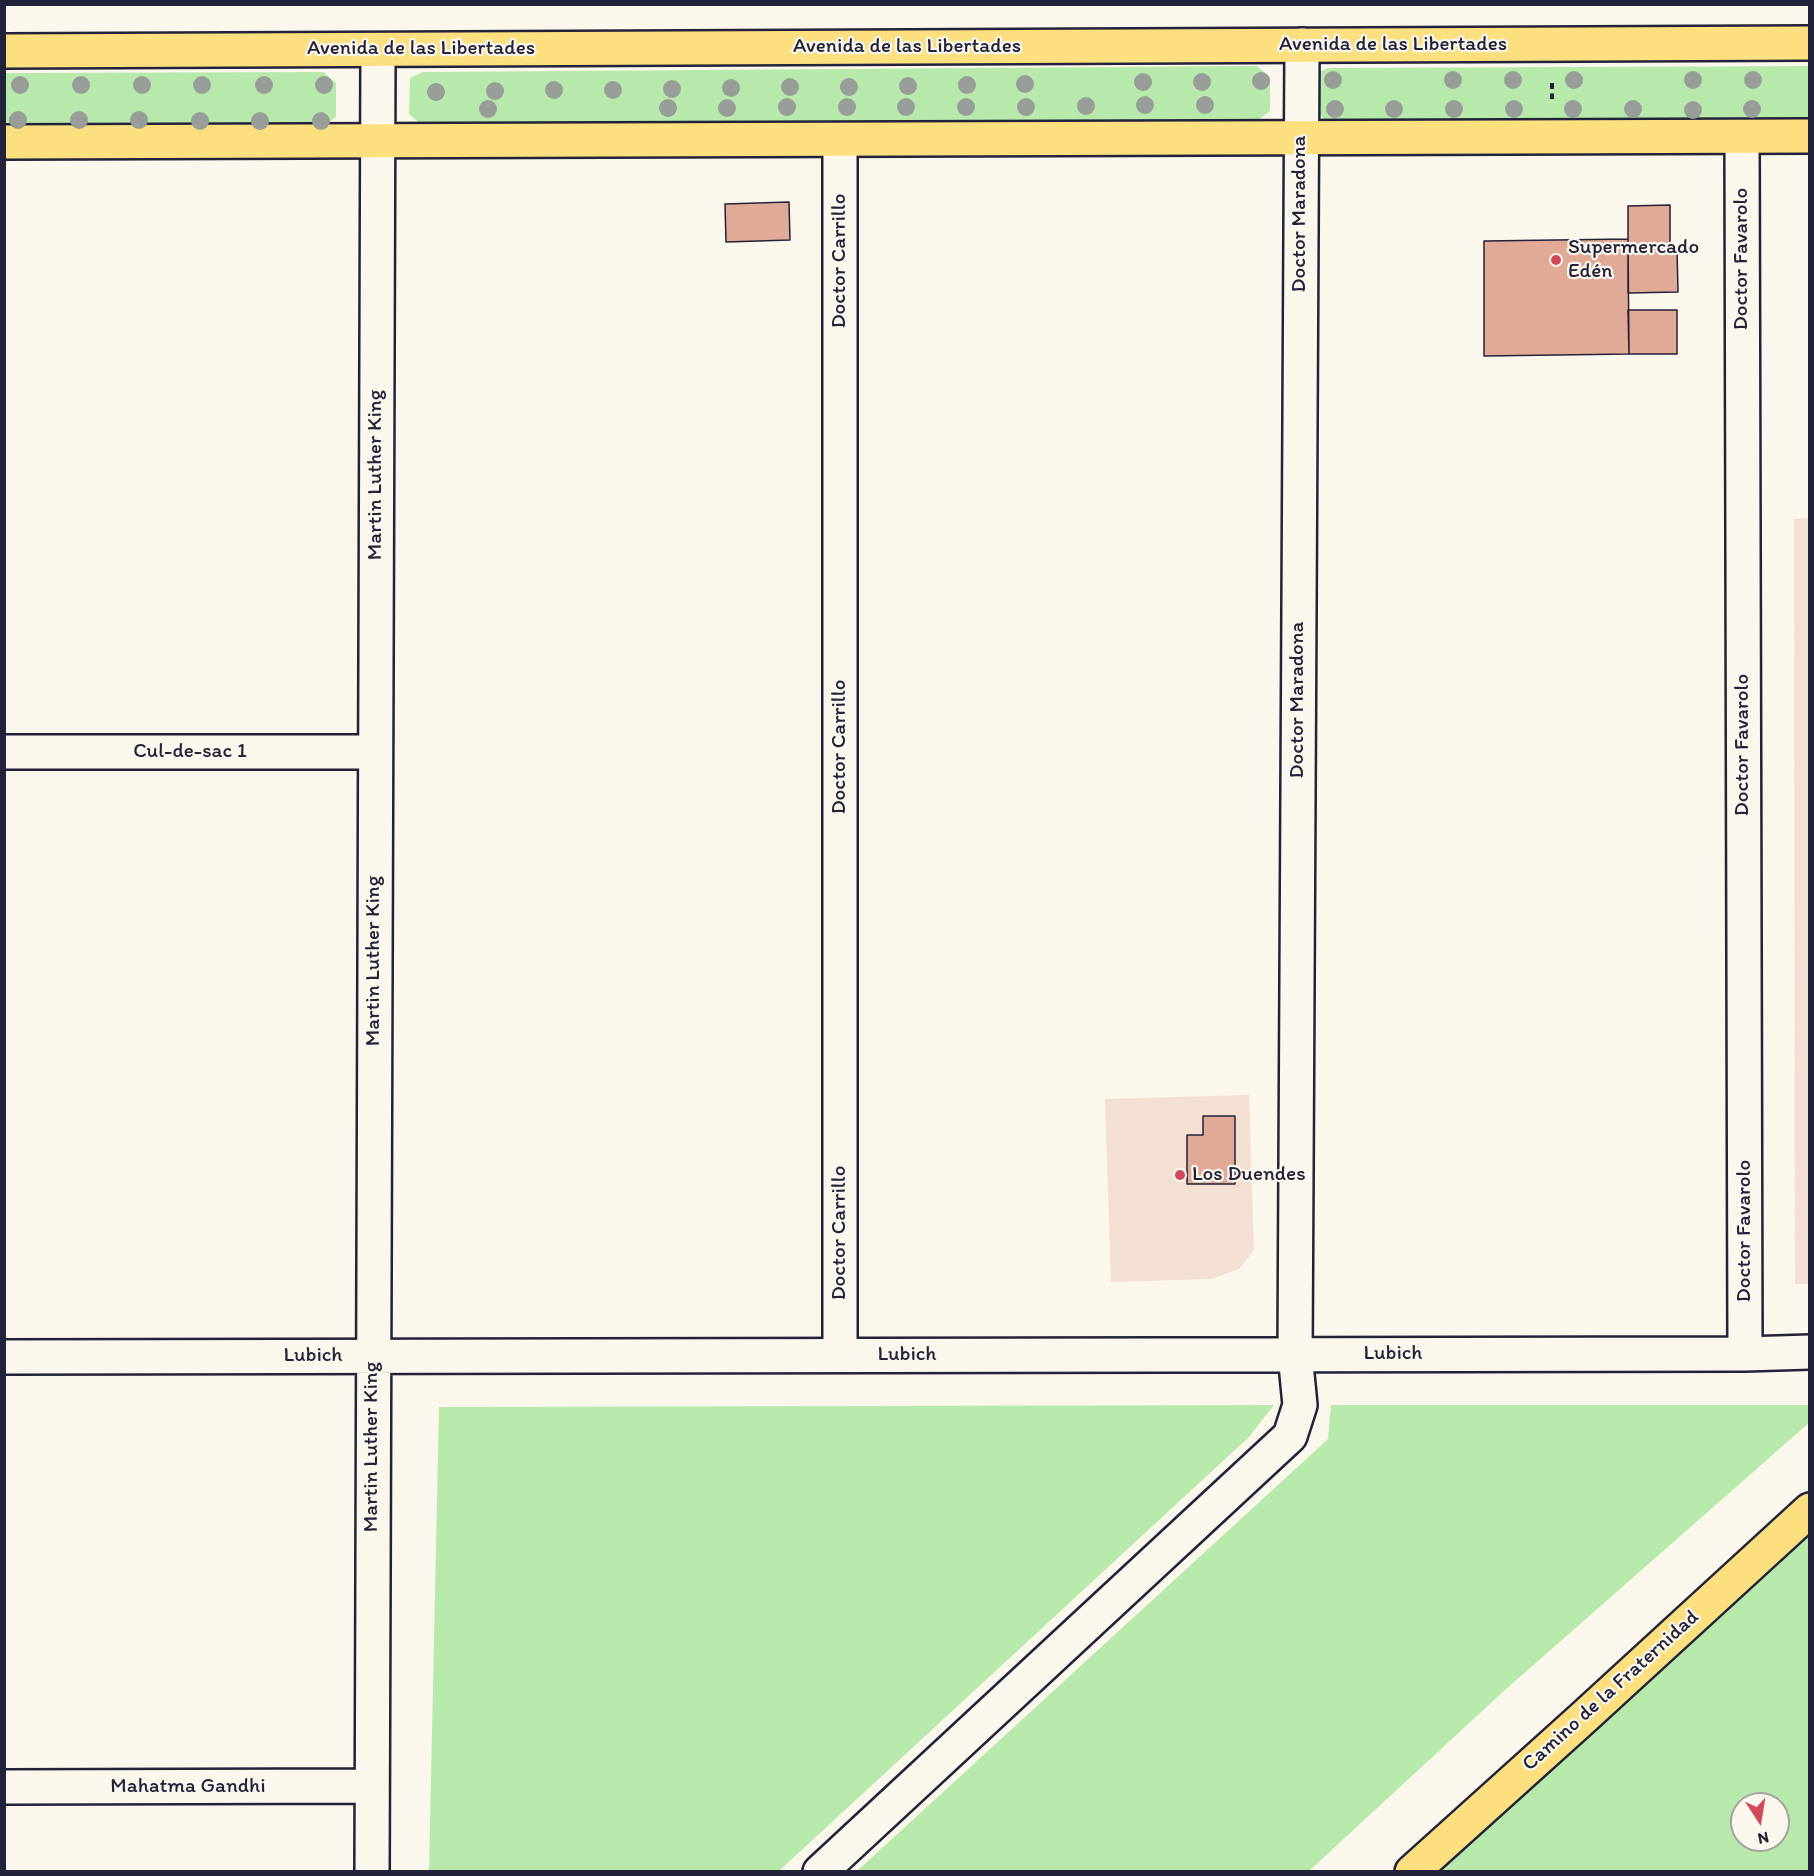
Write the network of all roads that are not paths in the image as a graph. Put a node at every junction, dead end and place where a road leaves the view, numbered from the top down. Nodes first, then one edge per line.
1 (1809, 43) edge
2 (1302, 45) junction
3 (378, 50) junction
4 (4, 51) edge
5 (1809, 136) edge
6 (1742, 137) junction
7 (1301, 138) junction
8 (840, 140) junction
9 (377, 141) junction
10 (4, 142) edge
11 (4, 752) edge
12 (375, 752) junction
13 (1809, 1352) edge
14 (1295, 1354) junction
15 (1745, 1354) junction
16 (372, 1355) junction
17 (840, 1355) junction
18 (4, 1357) edge
19 (1809, 1510) edge
20 (372, 1786) junction
21 (4, 1787) edge
22 (372, 1872) edge
23 (820, 1872) edge
24 (1412, 1872) edge

1 - 2 main road, Avenida de las Libertades
2 - 3 main road, Avenida de las Libertades
2 - 7 street, Doctor Maradona
3 - 4 main road, Avenida de las Libertades
3 - 9 street, Martin Luther King
5 - 6 main road
6 - 7 main road
6 - 15 street, Doctor Favarolo
7 - 8 main road
7 - 14 street, Doctor Maradona
8 - 9 main road
8 - 17 street, Doctor Carrillo
9 - 10 main road
9 - 12 street, Martin Luther King
11 - 12 street, Cul-de-sac 1
12 - 16 street, Martin Luther King
13 - 15 street, Lubich
14 - 15 street, Lubich
14 - 17 street, Lubich
14 - 23 street, Doctor Maradona
16 - 17 street, Lubich
16 - 18 street, Lubich
16 - 20 street, Martin Luther King
19 - 24 main road, Camino de la Fraternidad
20 - 21 street, Mahatma Gandhi
20 - 22 street, Martin Luther King

